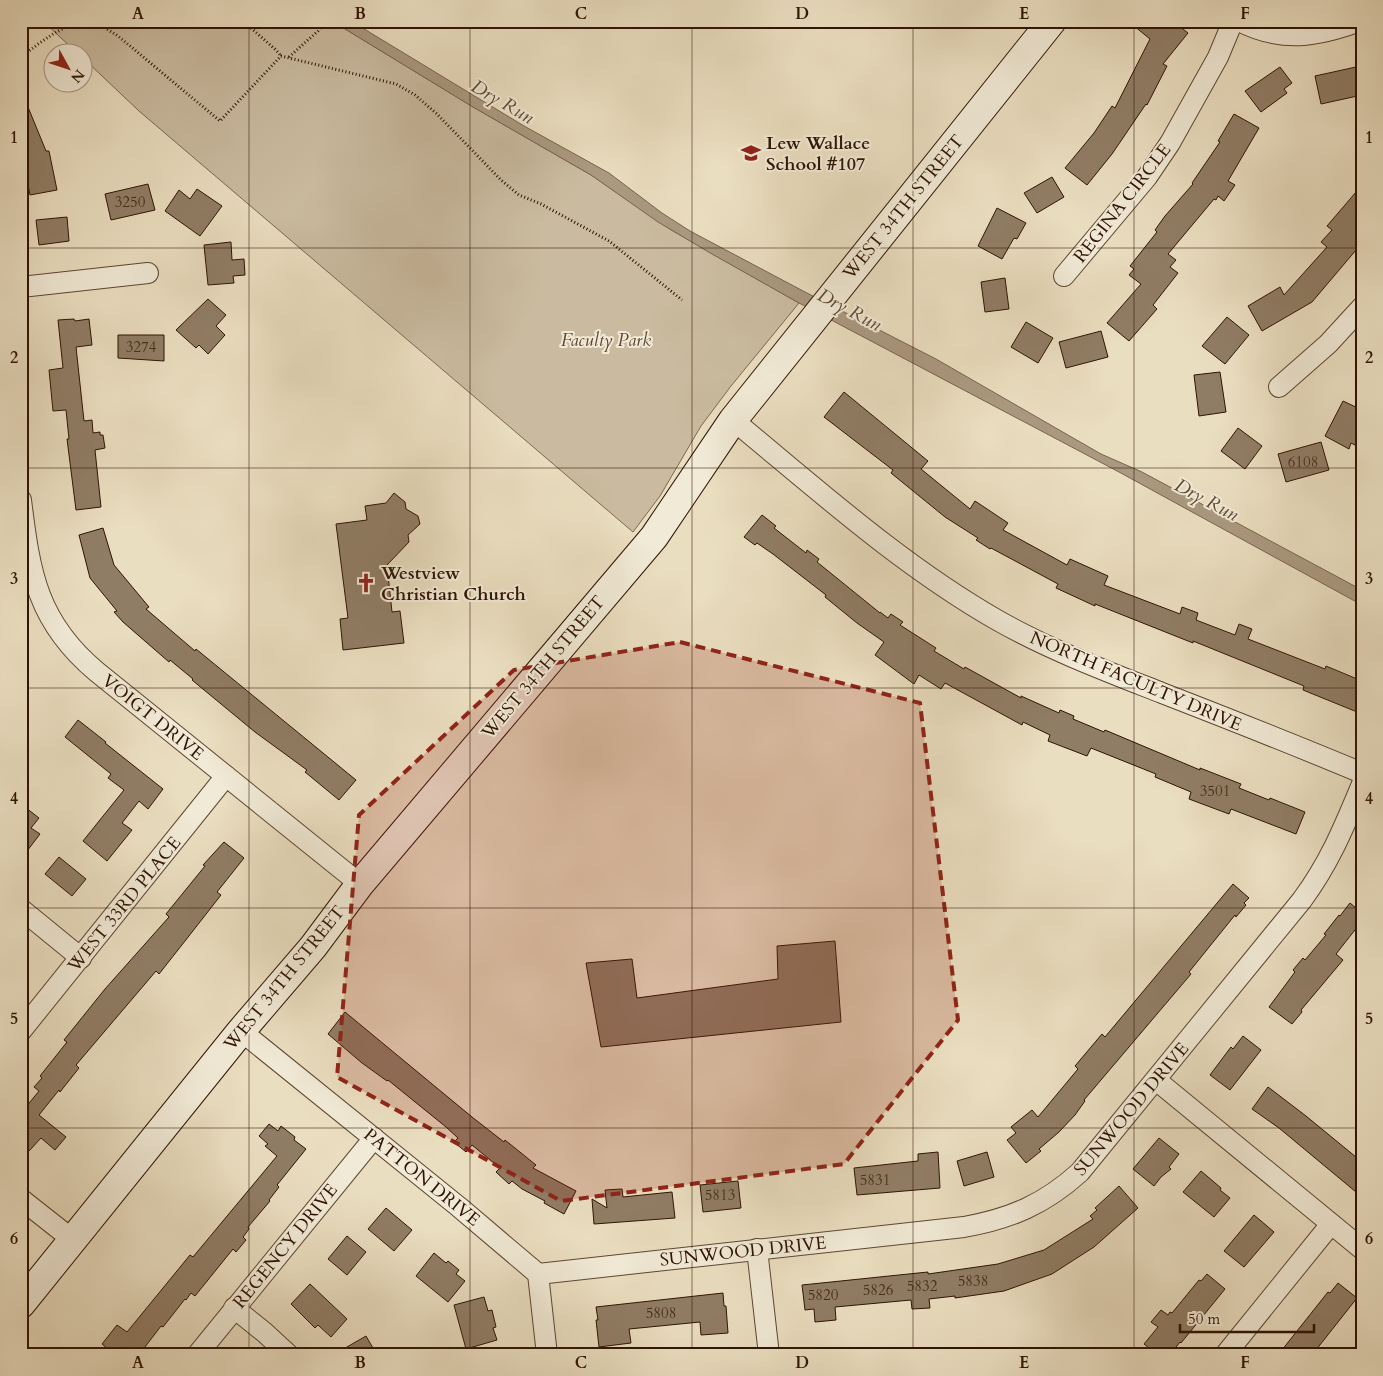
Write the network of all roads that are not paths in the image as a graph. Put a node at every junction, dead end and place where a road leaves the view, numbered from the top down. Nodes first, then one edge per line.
1 (1052, 21) edge
2 (1233, 21) edge
3 (1239, 21) edge
4 (1360, 21) edge
5 (148, 273) dead end
6 (1064, 276) dead end
7 (21, 287) edge
8 (1362, 307) edge
9 (1279, 387) dead end
10 (733, 420) junction
11 (21, 500) edge
12 (1362, 773) edge
13 (226, 776) junction
14 (1362, 784) edge
15 (360, 884) junction
16 (21, 909) edge
17 (81, 958) junction
18 (21, 1031) edge
19 (241, 1031) junction
20 (1156, 1080) junction
21 (374, 1138) junction
22 (21, 1199) edge
23 (1331, 1224) junction
24 (73, 1240) junction
25 (1362, 1249) edge
26 (757, 1250) junction
27 (538, 1274) junction
28 (21, 1304) edge
29 (234, 1308) junction
30 (197, 1355) edge
31 (289, 1355) edge
32 (547, 1355) edge
33 (769, 1355) edge
34 (1225, 1355) edge

1 - 10 street, WEST 34TH STREET
2 - 6 street, REGINA CIRCLE
3 - 4 street
5 - 7 street
8 - 9 street
10 - 12 street, NORTH FACULTY DRIVE
10 - 15 street, WEST 34TH STREET
11 - 13 street, VOIGT DRIVE
13 - 15 street, VOIGT DRIVE
13 - 17 street, WEST 33RD PLACE
14 - 20 street, SUNWOOD DRIVE
15 - 19 street, WEST 34TH STREET
16 - 17 street
17 - 18 street, WEST 33RD PLACE
19 - 21 street, PATTON DRIVE
19 - 24 street, WEST 34TH STREET
20 - 23 street
20 - 26 street, SUNWOOD DRIVE
21 - 27 street, PATTON DRIVE
21 - 29 street, REGENCY DRIVE
22 - 24 street
23 - 25 street
23 - 34 street
24 - 28 street, WEST 34TH STREET
26 - 27 street, SUNWOOD DRIVE
26 - 33 street
27 - 32 street
29 - 30 street, REGENCY DRIVE
29 - 31 street

